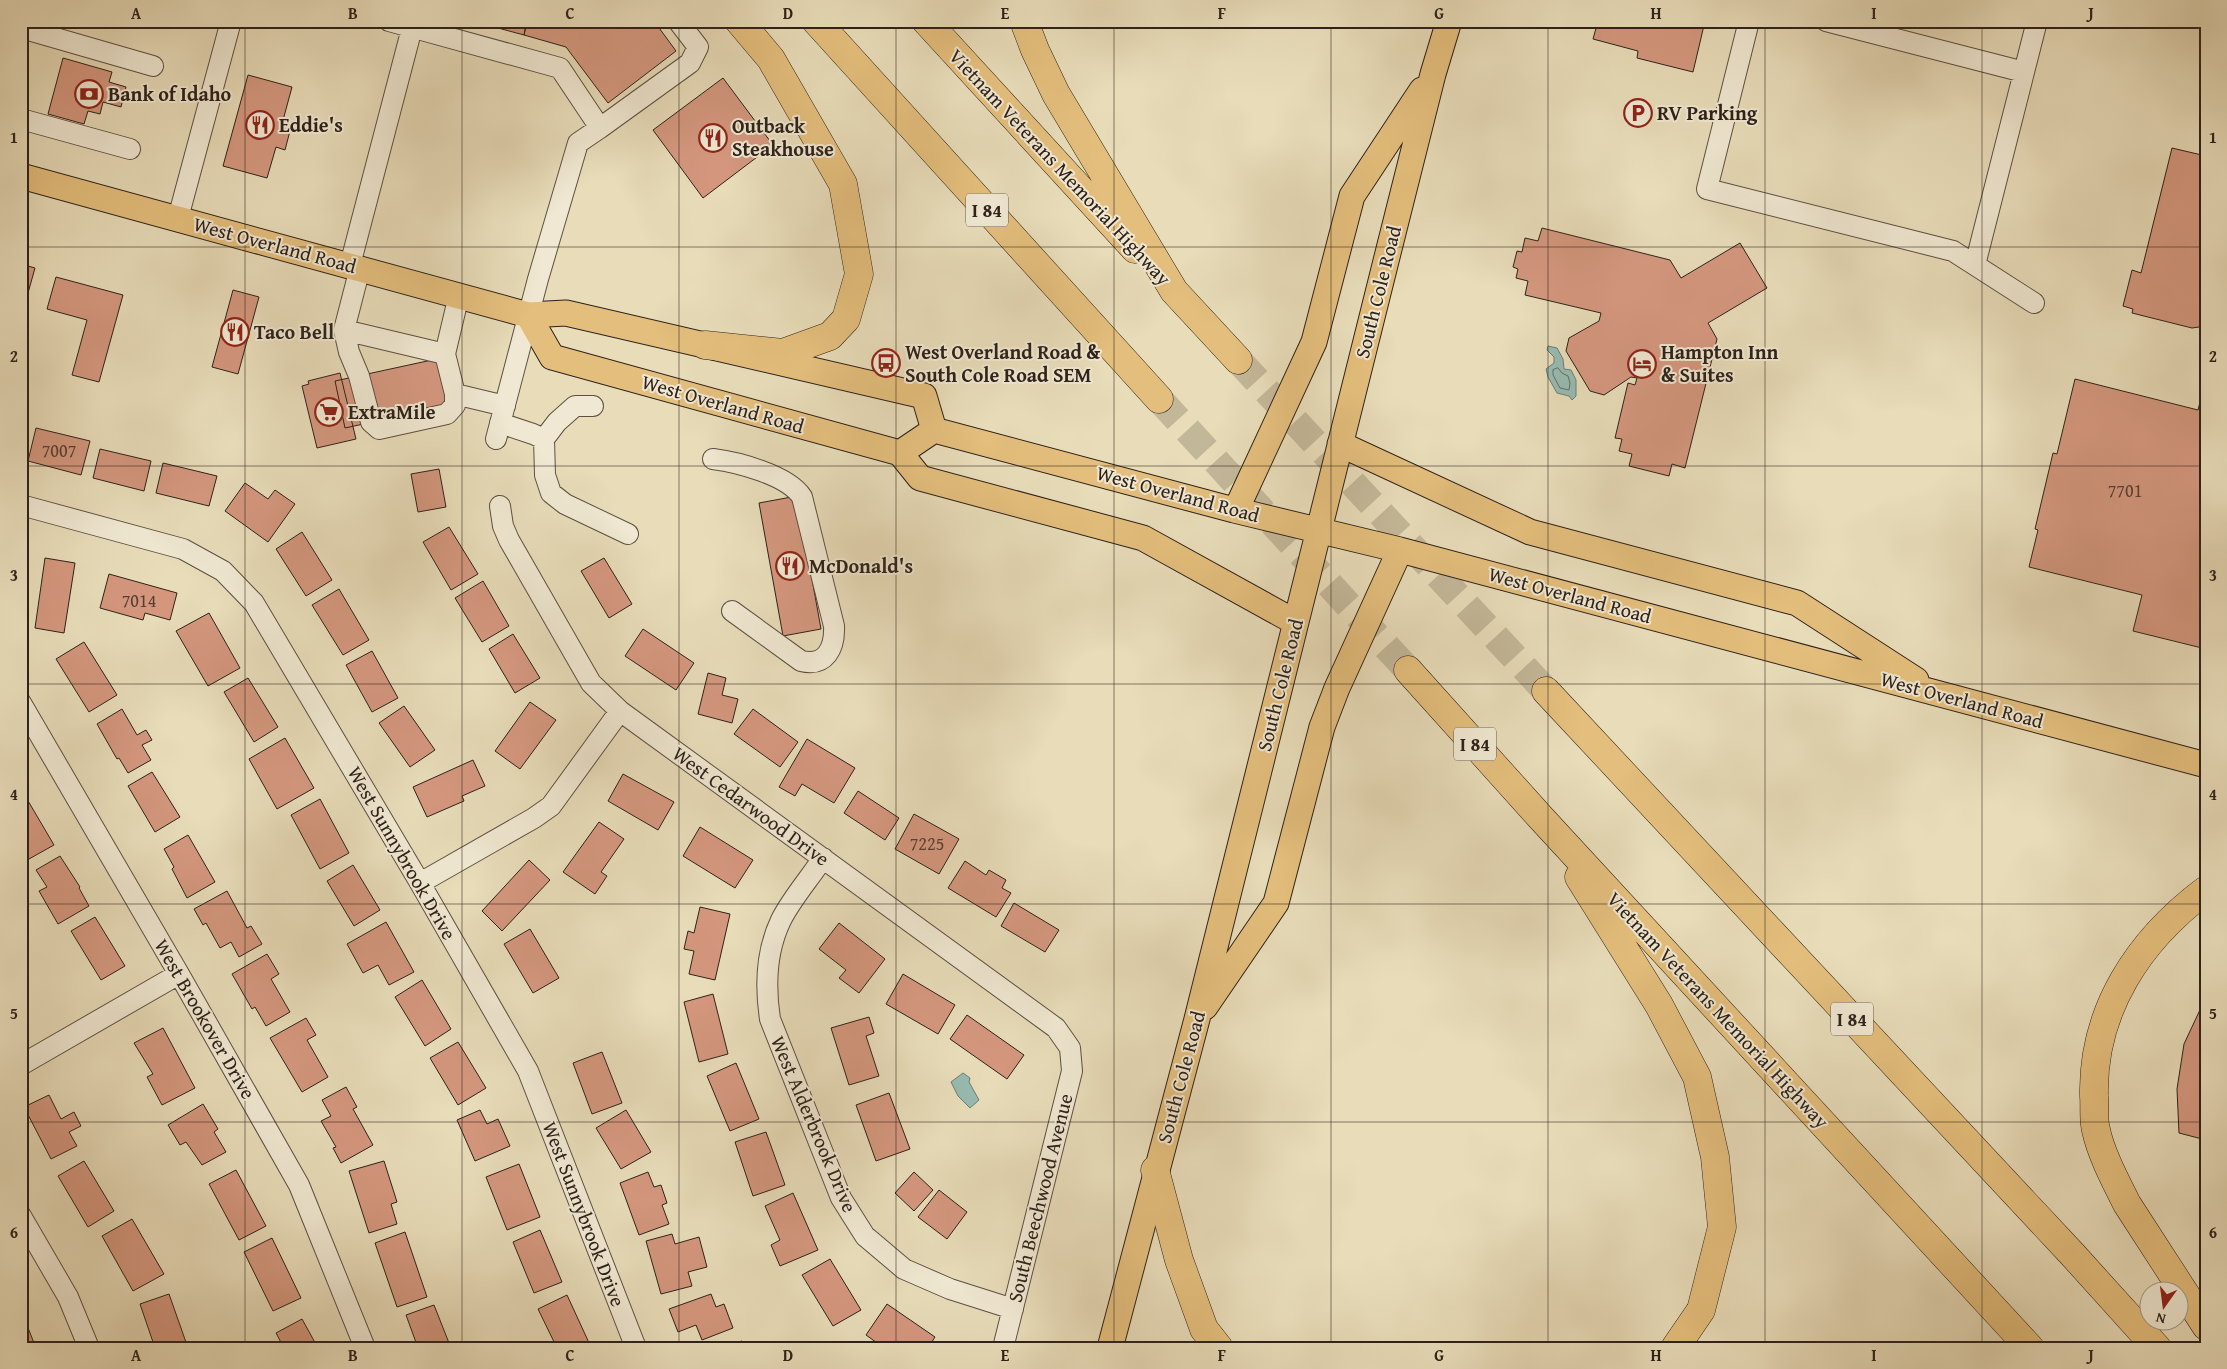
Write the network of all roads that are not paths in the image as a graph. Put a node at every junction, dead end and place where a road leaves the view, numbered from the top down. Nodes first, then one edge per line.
1 (231, 21) edge
2 (389, 21) edge
3 (678, 21) edge
4 (739, 21) edge
5 (816, 21) edge
6 (926, 21) edge
7 (1024, 21) edge
8 (1449, 21) edge
9 (1749, 21) edge
10 (1826, 21) edge
11 (2038, 21) edge
12 (21, 28) edge
13 (412, 28) junction
14 (153, 66) dead end
15 (2024, 72) junction
16 (1433, 74) junction
17 (21, 119) edge
18 (600, 128) junction
19 (130, 149) dead end
20 (21, 176) edge
21 (178, 218) junction
22 (1975, 265) junction
23 (355, 267) junction
24 (1174, 291) junction
25 (458, 295) junction
26 (2034, 303) dead end
27 (528, 315) junction
28 (344, 330) junction
29 (705, 345) junction
30 (445, 354) junction
31 (1238, 360) tunnel mouth
32 (455, 394) junction
33 (1159, 399) tunnel mouth
34 (593, 406) dead end
35 (500, 423) junction
36 (934, 430) junction
37 (544, 439) junction
38 (1340, 444) junction
39 (900, 453) junction
40 (713, 459) dead end
41 (21, 505) edge
42 (500, 506) dead end
43 (1236, 510) junction
44 (1319, 530) junction
45 (628, 534) dead end
46 (1400, 550) junction
47 (732, 611) dead end
48 (1295, 622) junction
49 (1408, 670) tunnel mouth
50 (1546, 691) tunnel mouth
51 (1935, 693) junction
52 (21, 703) edge
53 (620, 711) junction
54 (2206, 765) edge
55 (1542, 819) junction
56 (823, 858) junction
57 (420, 883) junction
58 (2206, 890) edge
59 (179, 974) junction
60 (1197, 1019) junction
61 (1070, 1048) joint
62 (21, 1065) edge
63 (1156, 1170) junction
64 (21, 1216) edge
65 (1012, 1309) junction
66 (2206, 1326) edge
67 (89, 1348) edge
68 (364, 1348) edge
69 (636, 1348) edge
70 (1003, 1348) edge
71 (1110, 1348) edge
72 (1219, 1348) edge
73 (1675, 1348) edge
74 (2030, 1348) edge
75 (2157, 1348) edge

1 - 21 street
2 - 13 street
3 - 18 street
4 - 29 highway
5 - 33 highway, I 84
6 - 24 highway, Vietnam Veterans Memorial Highway
7 - 24 highway
8 - 16 main road, South Cole Road
9 - 22 street
10 - 15 street
11 - 15 street
12 - 14 street
13 - 18 street
13 - 23 street
15 - 22 street
16 - 38 main road, South Cole Road
16 - 43 main road
17 - 19 street
18 - 27 street
20 - 21 main road, West Overland Road
21 - 23 main road, West Overland Road
22 - 26 street
23 - 25 main road, West Overland Road
23 - 28 street
24 - 31 highway
25 - 27 main road, West Overland Road
25 - 30 street
27 - 29 main road, West Overland Road
27 - 35 street
27 - 39 main road, West Overland Road
28 - 30 street
28 - 32 street
29 - 36 main road, West Overland Road
30 - 32 street
32 - 35 street
34 - 37 street
35 - 37 street
36 - 39 main road
36 - 43 main road, West Overland Road
37 - 45 street
38 - 44 main road, South Cole Road
38 - 51 main road
39 - 48 main road
40 - 47 street
41 - 57 street, West Sunnybrook Drive
42 - 53 street, West Cedarwood Drive
43 - 44 main road, West Overland Road
44 - 46 main road, West Overland Road
44 - 48 main road, South Cole Road
46 - 51 main road, West Overland Road
46 - 60 main road
48 - 60 main road, South Cole Road
49 - 55 highway, Vietnam Veterans Memorial Highway / I 84
50 - 75 highway, I 84
51 - 54 main road, West Overland Road
52 - 59 street, West Brookover Drive
53 - 56 street, West Cedarwood Drive
53 - 57 street
55 - 73 highway
55 - 74 highway, Vietnam Veterans Memorial Highway / I 84
56 - 61 street, West Cedarwood Drive
56 - 65 street, West Alderbrook Drive
57 - 69 street, West Sunnybrook Drive
58 - 66 highway
59 - 62 street
59 - 68 street, West Brookover Drive
60 - 63 main road, South Cole Road
61 - 65 street, South Beechwood Avenue
63 - 71 main road, South Cole Road
63 - 72 highway
64 - 67 street
65 - 70 street, South Beechwood Avenue

